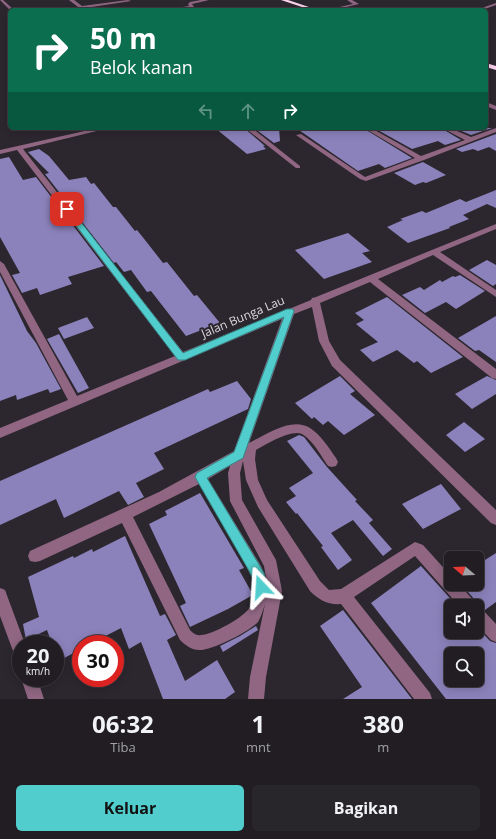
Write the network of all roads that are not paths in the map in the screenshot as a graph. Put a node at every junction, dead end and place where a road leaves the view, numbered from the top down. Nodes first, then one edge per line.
1 (1, 0) edge
2 (71, 0) edge
3 (207, 0) edge
4 (283, 0) edge
5 (294, 0) edge
6 (349, 0) edge
7 (128, 1) edge
8 (212, 4) dead end
9 (496, 4) edge
10 (136, 5) dead end
11 (192, 7) junction
12 (10, 8) edge
13 (82, 8) edge
14 (89, 8) edge
15 (183, 8) edge
16 (309, 8) edge
17 (319, 8) edge
18 (338, 8) edge
19 (484, 8) edge
20 (97, 130) edge
21 (251, 130) edge
22 (371, 130) edge
23 (449, 130) edge
24 (496, 130) edge
25 (299, 135) dead end
26 (471, 140) junction
27 (20, 148) junction
28 (0, 152) edge
29 (422, 159) junction
30 (298, 167) dead end
31 (496, 226) edge
32 (434, 252) junction
33 (0, 264) edge
34 (370, 278) junction
35 (496, 294) edge
36 (315, 300) junction
37 (290, 311) junction
38 (182, 358) junction
39 (496, 375) edge
40 (75, 402) junction
41 (0, 433) edge
42 (250, 447) junction
43 (239, 455) junction
44 (332, 462) dead end
45 (200, 477) junction
46 (125, 515) junction
47 (496, 519) edge
48 (35, 556) dead end
49 (0, 595) edge
50 (344, 596) junction
51 (463, 599) edge
52 (484, 622) edge
53 (14, 635) edge
54 (496, 636) edge
55 (32, 687) edge
56 (36, 699) edge
57 (256, 699) edge
58 (424, 699) edge

1 - 12 street
2 - 13 street
3 - 11 street
4 - 16 highway
5 - 17 highway
6 - 18 street
7 - 10 street
7 - 14 street
8 - 11 street
9 - 19 street
11 - 15 street
20 - 27 street
21 - 30 street
22 - 29 street
23 - 26 street
24 - 26 street
25 - 29 street
26 - 29 street
27 - 28 street
27 - 38 street
31 - 32 street, Jalan Bunga Lau
32 - 34 street, Jalan Bunga Lau
32 - 35 street
33 - 40 street
34 - 36 street, Jalan Bunga Lau
34 - 39 street
36 - 37 street, Jalan Bunga Lau
36 - 47 street
37 - 38 street, Jalan Bunga Lau
37 - 43 street
38 - 40 street, Jalan Bunga Lau
40 - 41 street, Jalan Bunga Lau
42 - 43 street
42 - 44 street
42 - 50 street
43 - 45 street
43 - 57 street
45 - 46 street
45 - 46 street
46 - 48 street
49 - 53 street
50 - 51 street
50 - 58 street
52 - 54 street
55 - 56 street

